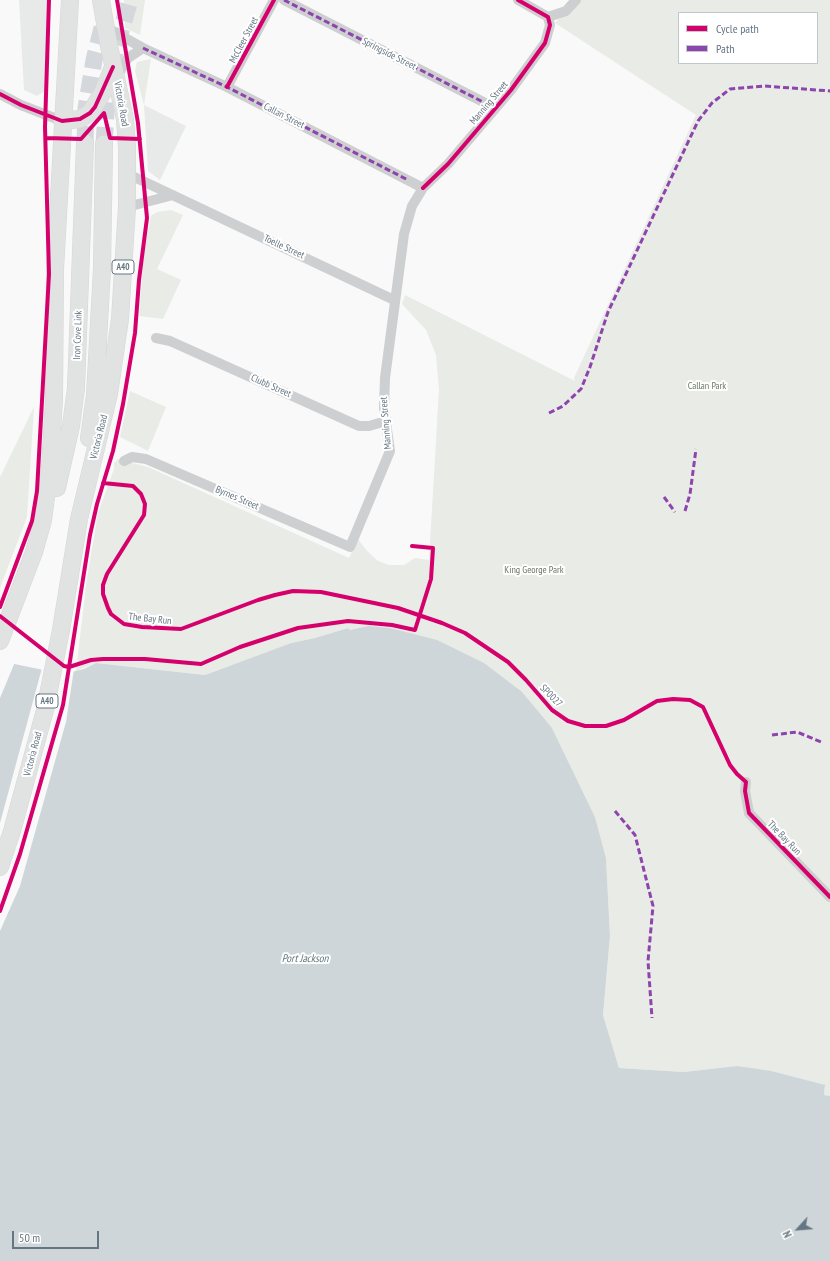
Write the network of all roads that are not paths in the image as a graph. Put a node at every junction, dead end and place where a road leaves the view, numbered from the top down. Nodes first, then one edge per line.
1 (70, 0) edge
2 (101, 0) edge
3 (274, 0) edge
4 (284, 0) edge
5 (518, 0) edge
6 (576, 0) edge
7 (548, 17) junction
8 (105, 27) junction
9 (143, 48) junction
10 (115, 72) junction
11 (227, 87) junction
12 (0, 94) edge
13 (495, 108) junction
14 (62, 121) junction
15 (85, 143) tunnel mouth
16 (104, 144) tunnel mouth
17 (128, 174) junction
18 (423, 188) junction
19 (173, 195) junction
20 (127, 207) junction
21 (394, 300) junction
22 (156, 338) dead end
23 (386, 421) junction
24 (124, 461) dead end
25 (42, 521) junction
26 (78, 525) junction
27 (350, 547) joint
28 (0, 641) edge
29 (746, 782) dead end
30 (0, 866) edge
31 (830, 897) edge

1 - 14 highway
2 - 8 highway, Victoria Road / A40
3 - 11 street, McCleer Street
4 - 13 street, Springside Street
5 - 7 street
6 - 7 street
7 - 13 street, Manning Street
8 - 9 street, Callan Street
8 - 10 highway, Victoria Road / A40
9 - 10 street
9 - 11 street, Callan Street
10 - 14 highway
10 - 17 highway, Victoria Road / A40
11 - 18 street, Callan Street
12 - 14 street
13 - 18 street, Manning Street
14 - 25 highway
15 - 25 highway, Iron Cove Link
16 - 26 highway, Iron Cove Link
17 - 19 street, Toelle Street
17 - 20 highway, Victoria Road / A40
18 - 21 street, Manning Street
19 - 20 street
19 - 21 street, Toelle Street
20 - 26 highway, Victoria Road / A40
21 - 23 street, Manning Street
22 - 23 street, Clubb Street
23 - 27 street, Manning Street
24 - 27 street, Byrnes Street
25 - 28 highway
26 - 30 highway, Victoria Road / A40
29 - 31 street, The Bay Run

